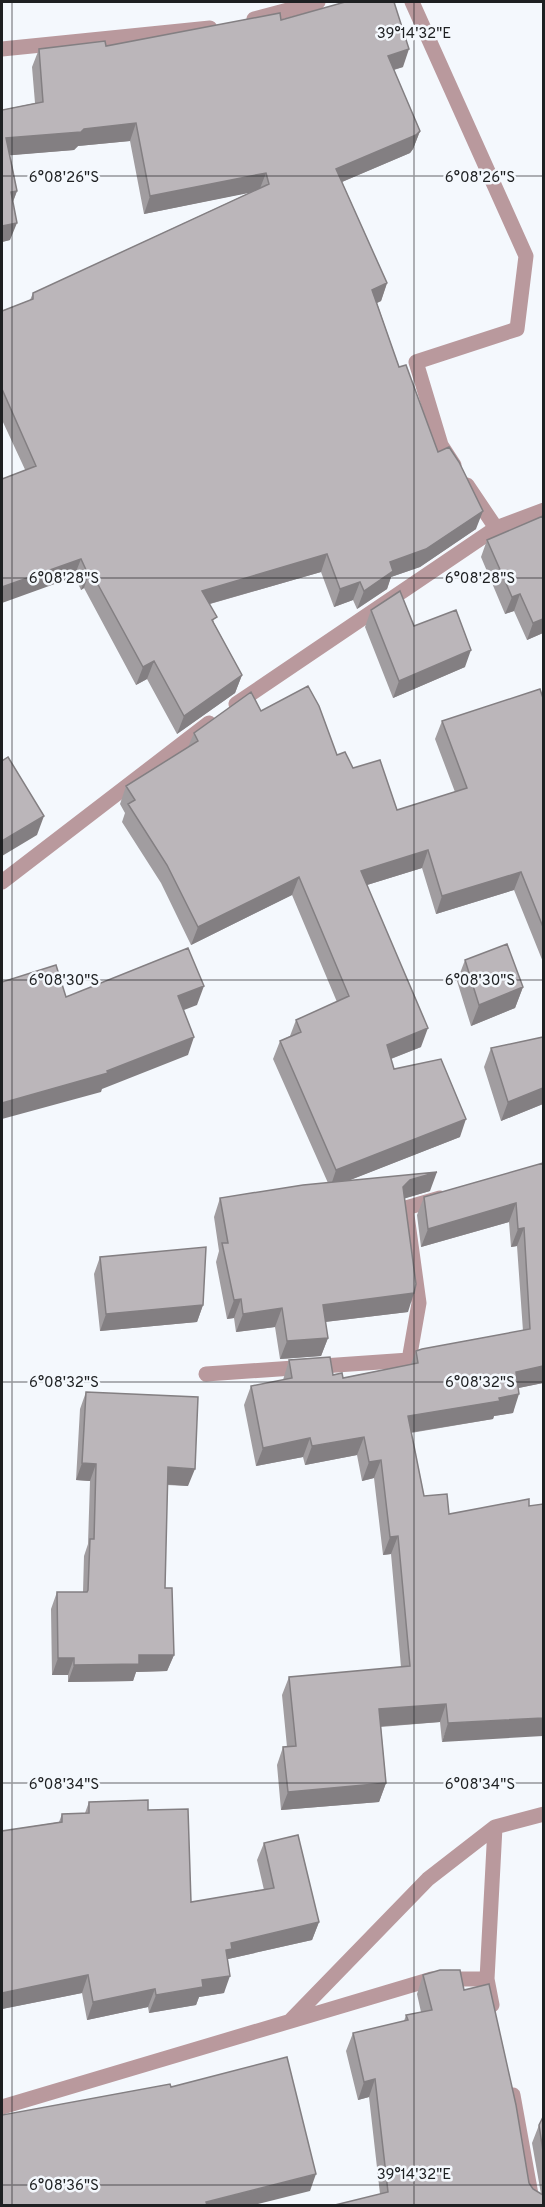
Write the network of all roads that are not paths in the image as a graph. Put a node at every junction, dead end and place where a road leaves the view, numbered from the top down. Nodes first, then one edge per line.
1 (318, 2) edge
2 (412, 2) edge
3 (243, 23) edge
4 (220, 27) edge
5 (2, 49) edge
6 (543, 510) edge
7 (496, 528) junction
8 (2, 882) edge
9 (452, 1195) edge
10 (206, 1374) dead end
11 (543, 1814) edge
12 (495, 1827) junction
13 (487, 1980) junction
14 (289, 2022) junction
15 (497, 2023) edge
16 (509, 2077) edge
17 (2, 2107) edge
18 (541, 2205) edge

1 - 3 street
2 - 7 street
4 - 5 street
6 - 7 street
7 - 8 street
9 - 10 street
11 - 12 street
12 - 13 street
12 - 14 street
13 - 14 street
13 - 15 street
14 - 17 street
16 - 18 street

